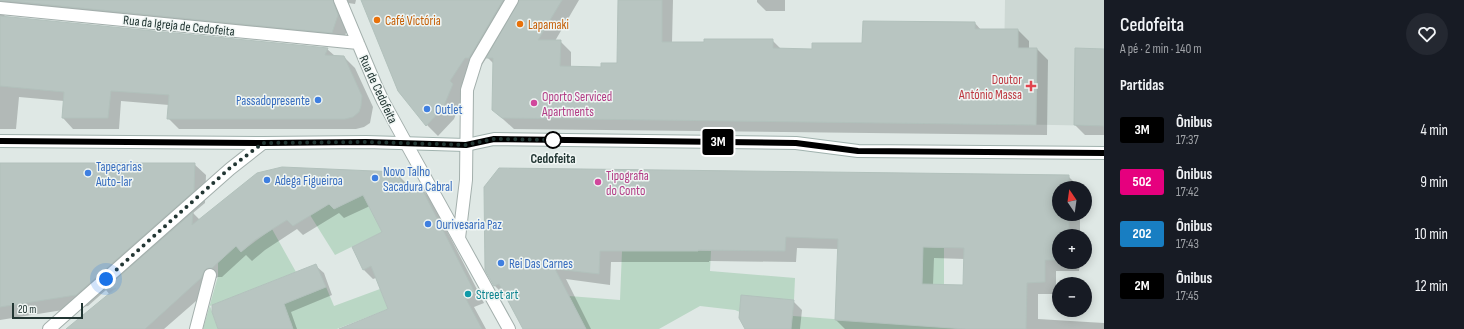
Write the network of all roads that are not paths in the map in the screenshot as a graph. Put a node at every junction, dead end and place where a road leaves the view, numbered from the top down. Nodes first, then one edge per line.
1 (340, 0) edge
2 (512, 0) edge
3 (0, 8) edge
4 (358, 43) junction
5 (0, 141) edge
6 (263, 143) junction
7 (406, 143) junction
8 (466, 145) junction
9 (1104, 154) edge
10 (459, 238) junction
11 (210, 276) dead end
12 (49, 329) edge
13 (196, 329) edge
14 (509, 329) edge

1 - 4 street, Rua de Cedofeita
2 - 8 street
3 - 4 street, Rua da Igreja de Cedofeita
4 - 7 street, Rua de Cedofeita
5 - 6 street
6 - 7 street
6 - 12 street
7 - 8 street
7 - 10 street, Rua de Cedofeita
8 - 9 street
8 - 10 street
10 - 14 street, Rua de Cedofeita
11 - 13 street

